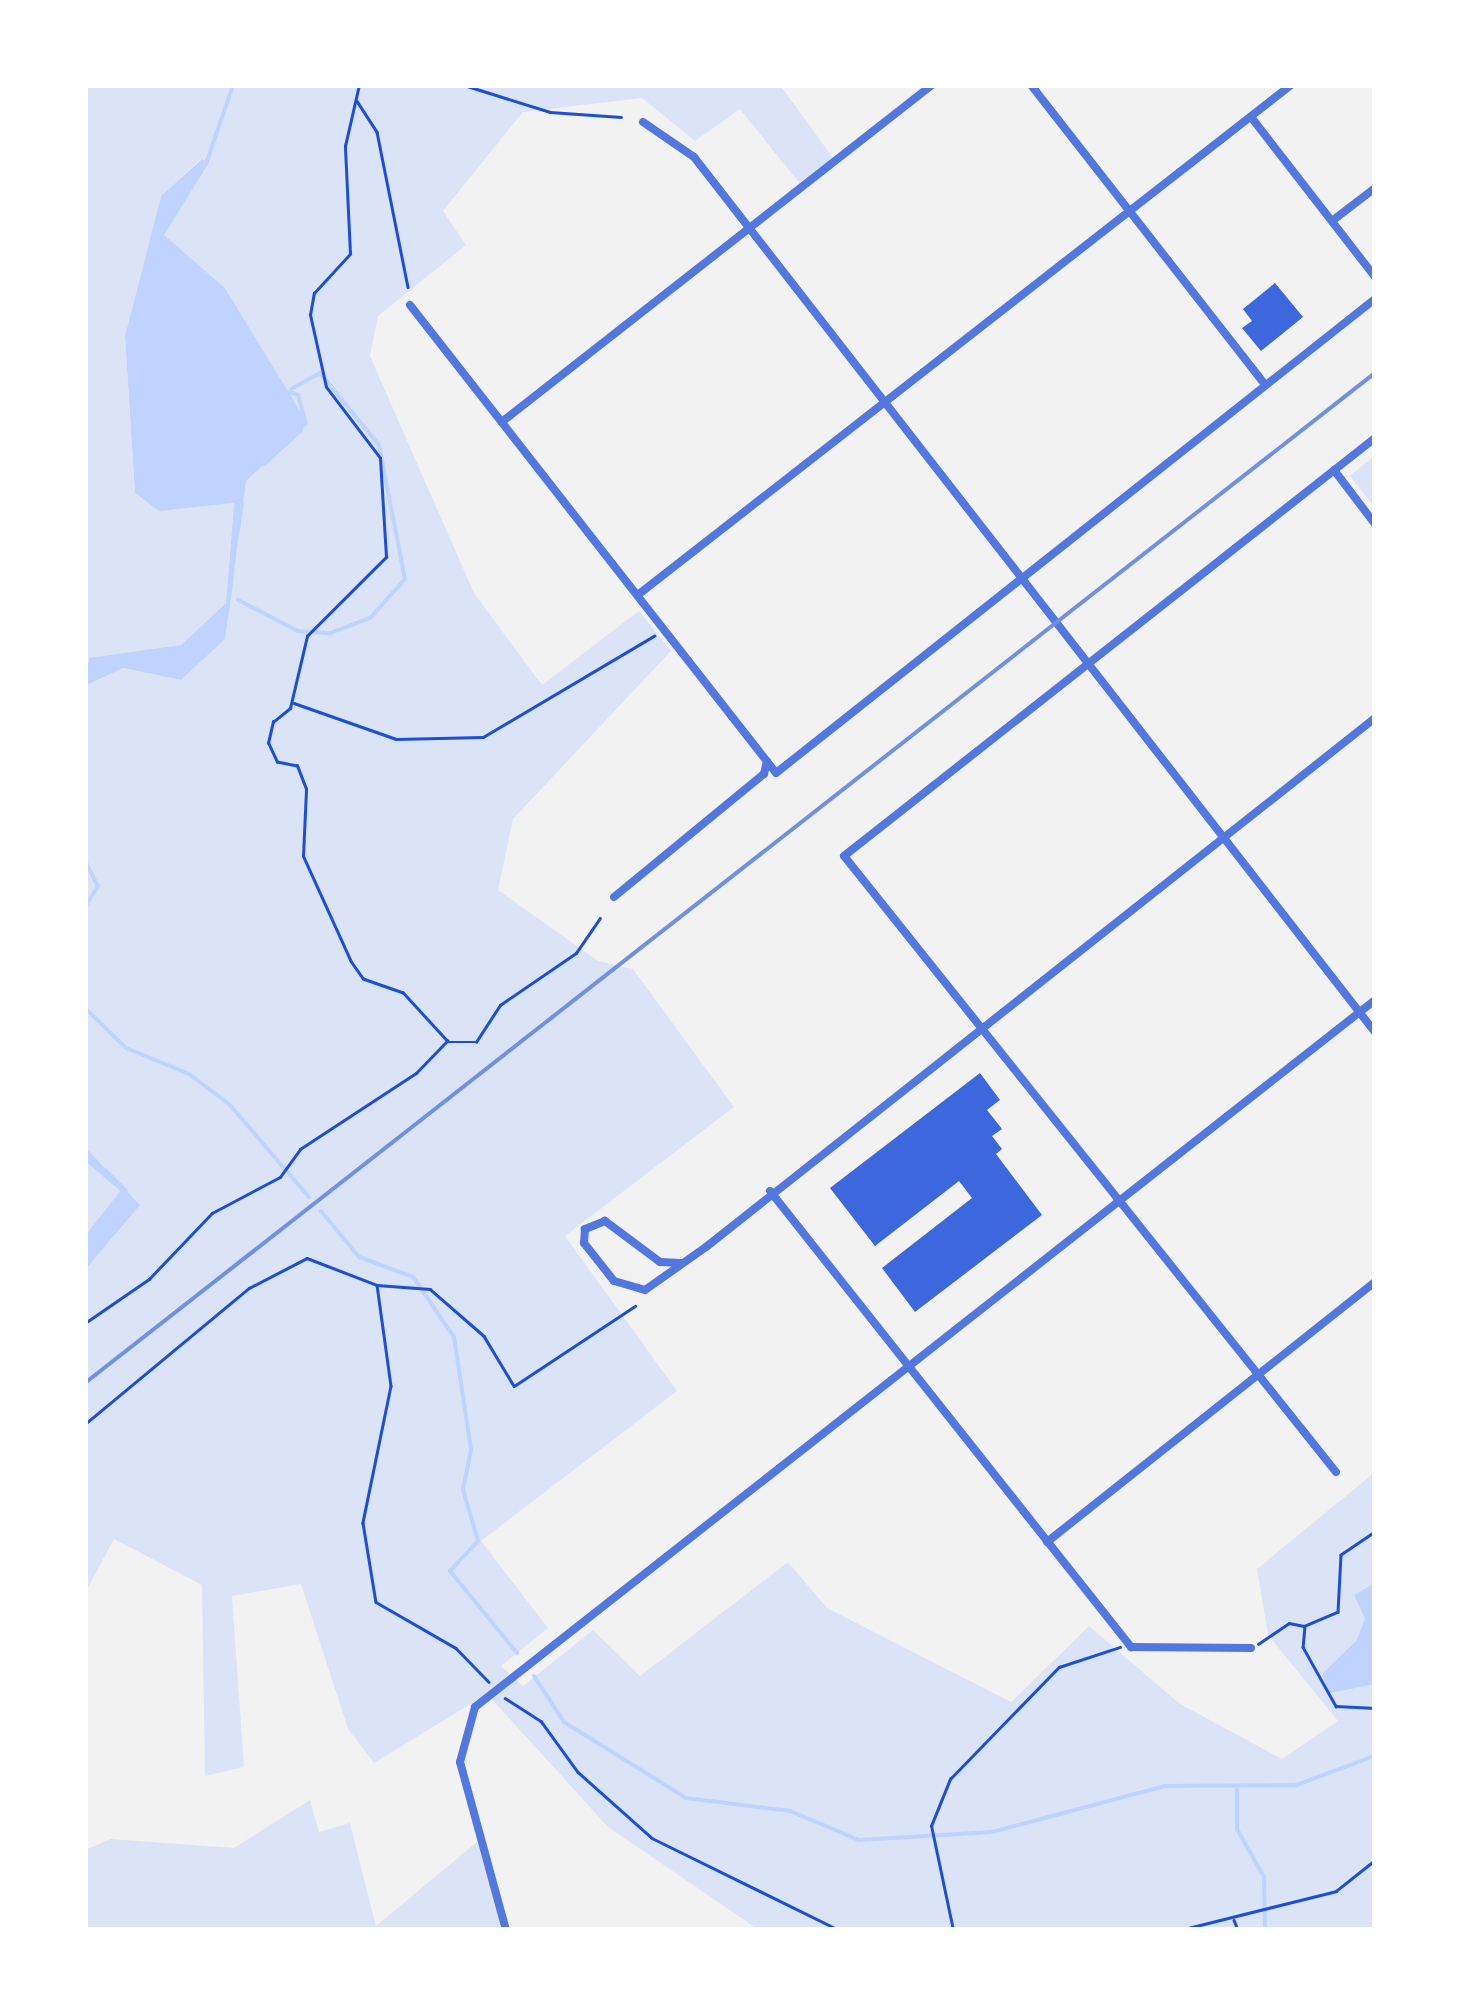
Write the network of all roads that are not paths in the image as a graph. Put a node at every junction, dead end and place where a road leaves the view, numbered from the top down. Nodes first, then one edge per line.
1 (932, 85) edge
2 (1032, 85) edge
3 (1291, 85) edge
4 (1251, 116) junction
5 (644, 122) dead end
6 (1375, 188) edge
7 (1129, 210) junction
8 (1332, 222) junction
9 (750, 228) junction
10 (1375, 276) edge
11 (1375, 299) edge
12 (410, 304) dead end
13 (1264, 384) junction
14 (884, 404) junction
15 (503, 422) junction
16 (1375, 438) edge
17 (1334, 470) junction
18 (1375, 524) edge
19 (1022, 578) junction
20 (639, 594) junction
21 (1087, 664) junction
22 (1375, 718) edge
23 (767, 762) junction
24 (1223, 838) junction
25 (614, 897) dead end
26 (1375, 1000) edge
27 (1360, 1012) junction
28 (983, 1029) junction
29 (1375, 1032) edge
30 (770, 1192) junction
31 (1120, 1201) junction
32 (681, 1264) junction
33 (1375, 1282) edge
34 (909, 1367) junction
35 (1258, 1375) junction
36 (1336, 1472) dead end
37 (1047, 1542) junction
38 (1251, 1648) road end
39 (506, 1930) edge

1 - 9 street
2 - 7 street
3 - 4 street
4 - 7 street
4 - 8 street
5 - 9 street
6 - 8 street
7 - 13 street
7 - 14 street
8 - 10 street
9 - 14 street
9 - 15 street
11 - 13 street
12 - 15 street
13 - 19 street
14 - 19 street
14 - 20 street
15 - 20 street
16 - 17 street
17 - 18 street
17 - 21 street
19 - 21 street
19 - 23 street
20 - 23 street
21 - 24 street
21 - 28 street
22 - 24 street
23 - 25 street
24 - 27 street
24 - 28 street
26 - 27 street
27 - 29 street
27 - 31 street
28 - 30 street
28 - 31 street
30 - 32 street
30 - 34 street
31 - 34 street
31 - 35 street
32 - 32 street
33 - 35 street
34 - 37 street
34 - 39 street
35 - 36 street
35 - 37 street
37 - 38 street

